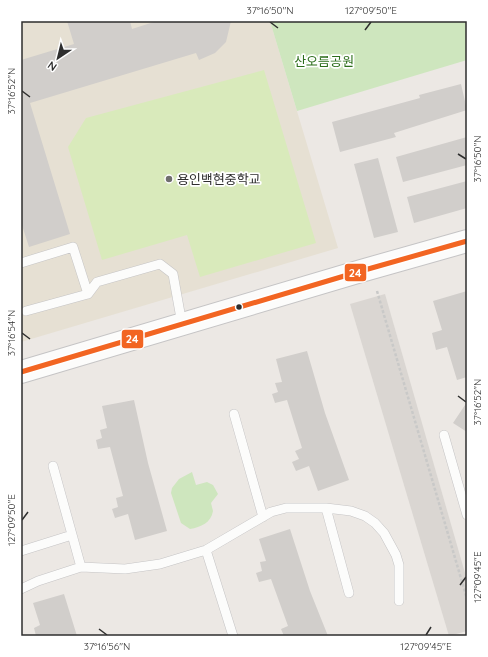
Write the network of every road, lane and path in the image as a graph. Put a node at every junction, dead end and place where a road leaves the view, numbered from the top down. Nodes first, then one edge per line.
1 (467, 241) edge
2 (21, 263) edge
3 (377, 291) dead end
4 (88, 294) junction
5 (26, 312) dead end
6 (182, 324) junction
7 (21, 372) edge
8 (234, 414) dead end
9 (444, 435) dead end
10 (53, 466) dead end
11 (465, 500) edge
12 (326, 508) junction
13 (467, 515) edge
14 (263, 517) junction
15 (72, 535) junction
16 (206, 550) junction
17 (21, 551) edge
18 (82, 567) junction
19 (21, 589) edge
20 (349, 593) dead end
21 (467, 599) edge
22 (399, 601) dead end
23 (233, 636) edge

1 - 6 street
2 - 4 lane
3 - 21 path
4 - 5 lane
4 - 6 lane
6 - 7 street
8 - 14 lane
9 - 11 lane
10 - 15 lane
11 - 13 lane
12 - 14 lane
12 - 20 lane
12 - 22 lane
14 - 16 lane
15 - 17 lane
15 - 18 lane
16 - 18 lane
16 - 23 lane
18 - 19 lane

